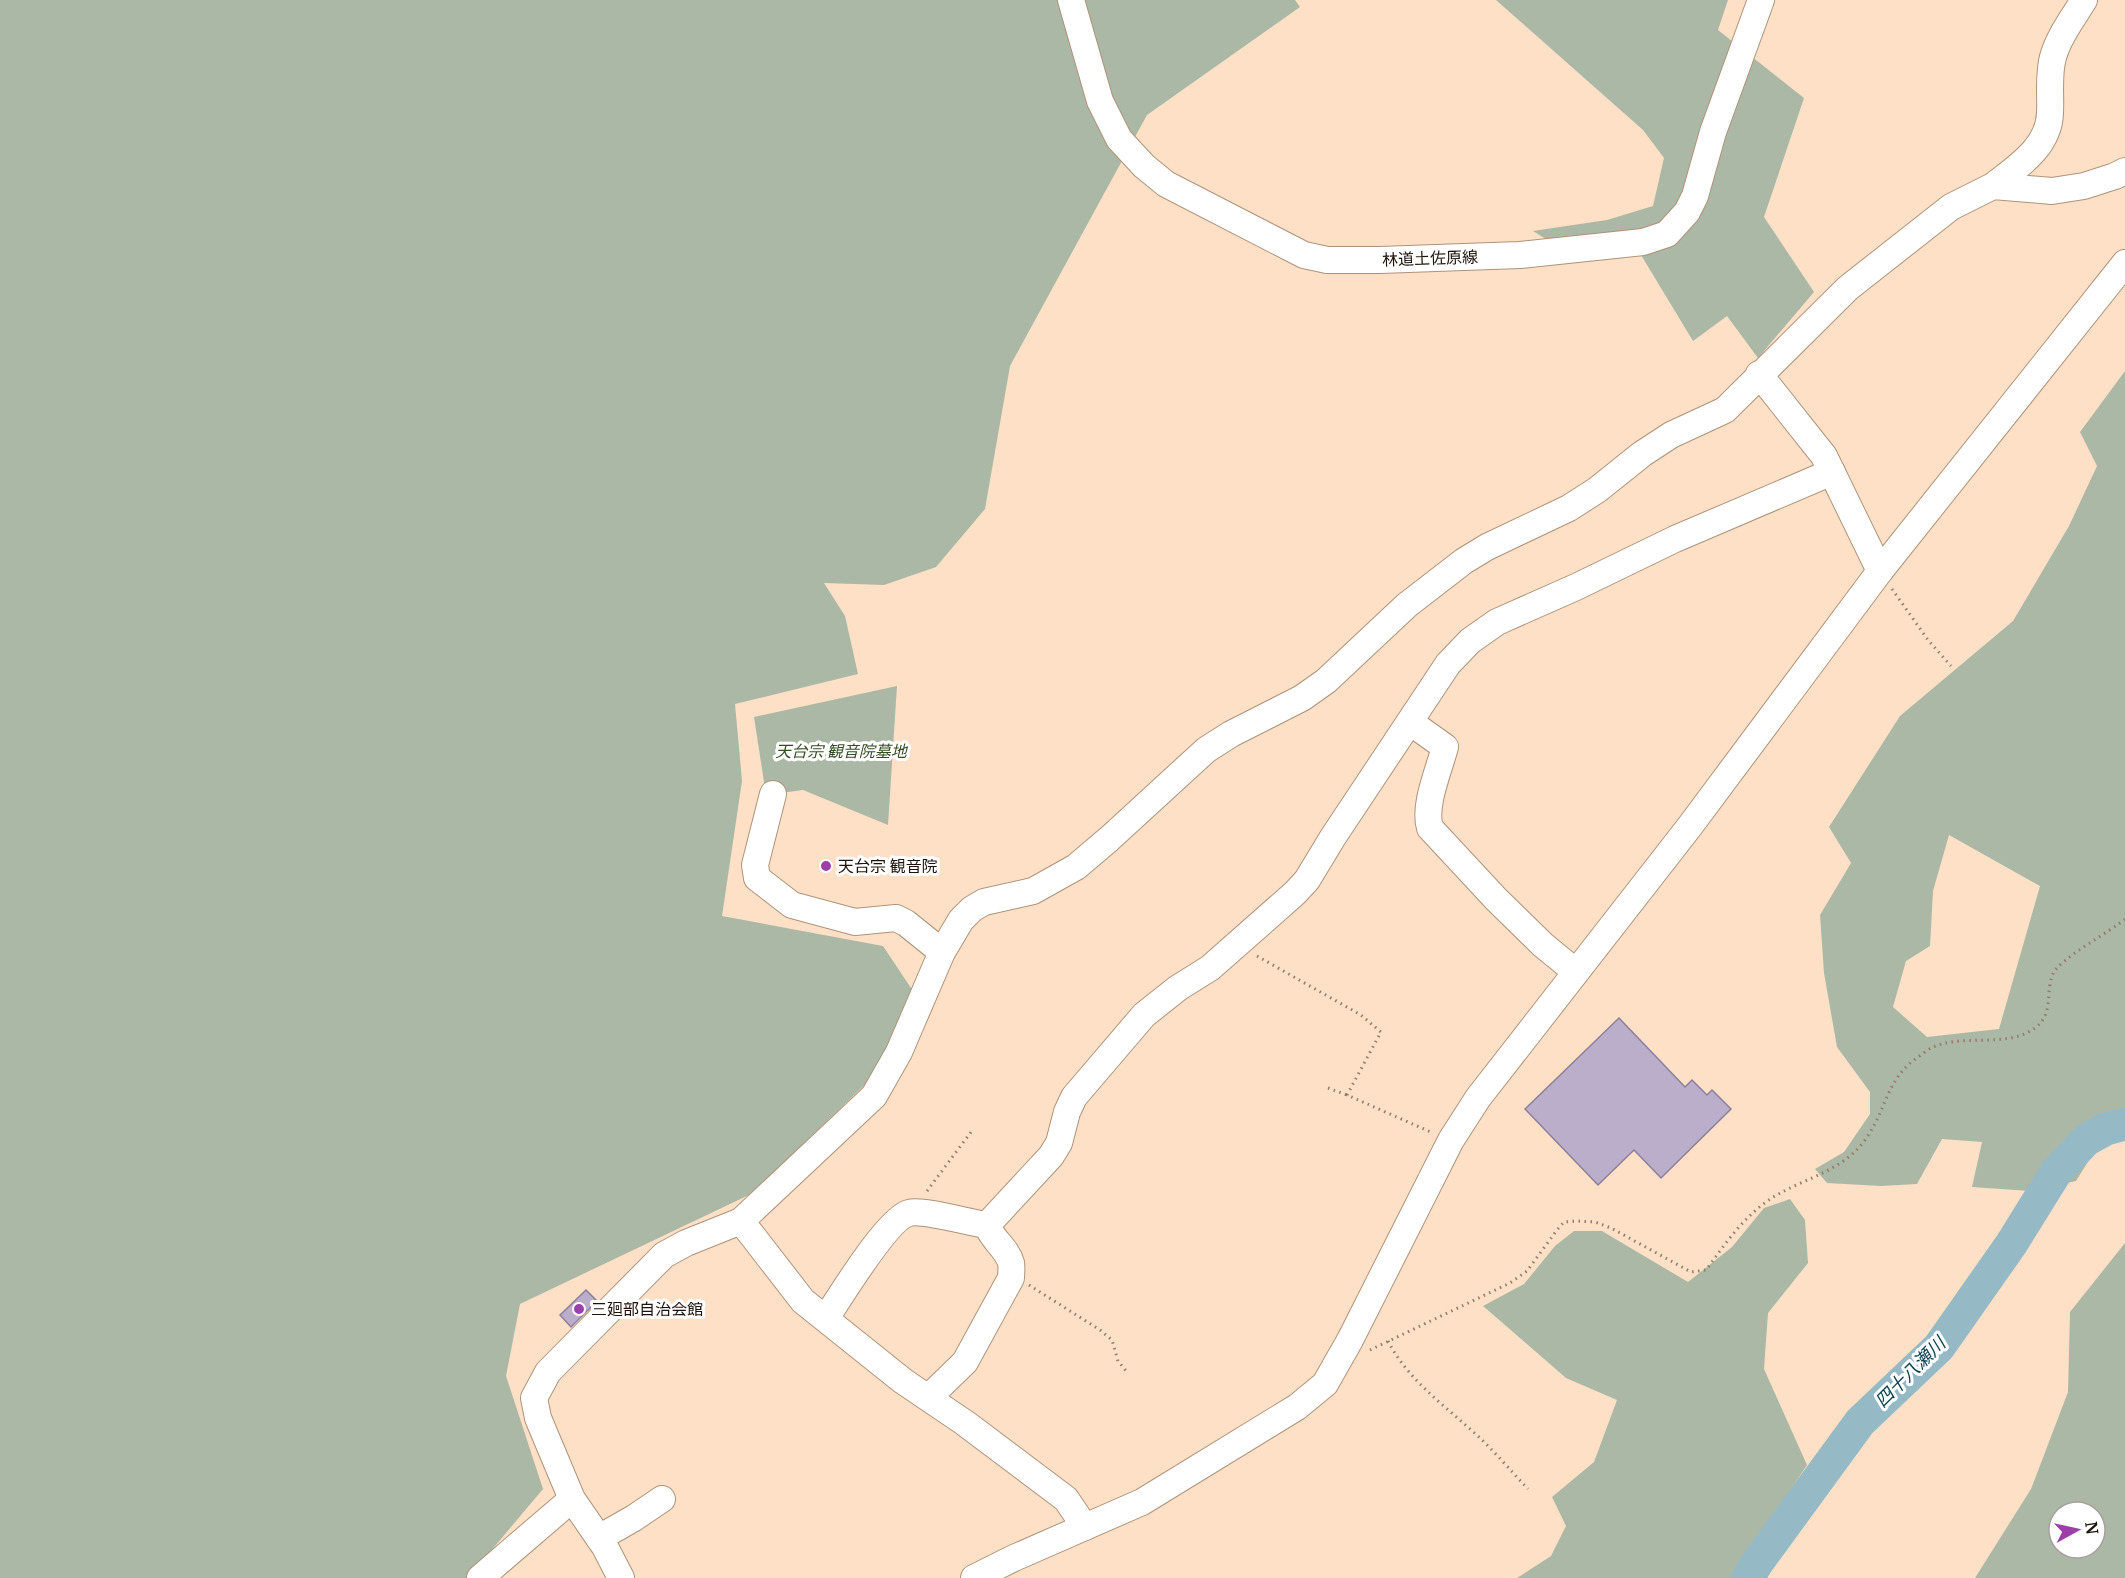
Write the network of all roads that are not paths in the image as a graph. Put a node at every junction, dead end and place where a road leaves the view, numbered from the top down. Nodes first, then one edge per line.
1 (1071, 0) edge
2 (1761, 0) edge
3 (2084, 0) edge
4 (2125, 171) edge
5 (1993, 186) junction
6 (2125, 262) edge
7 (1759, 374) junction
8 (1832, 472) junction
9 (1880, 570) junction
10 (1410, 722) junction
11 (773, 794) dead end
12 (942, 952) junction
13 (1576, 972) junction
14 (741, 1221) junction
15 (987, 1225) junction
16 (826, 1318) junction
17 (929, 1397) junction
18 (572, 1499) junction
19 (662, 1499) dead end
20 (1085, 1527) junction
21 (599, 1538) junction
22 (480, 1578) edge
23 (621, 1578) edge
24 (974, 1578) edge

1 - 2 street, 林道土佐原線
3 - 5 street
4 - 5 street
5 - 7 street
6 - 9 street
7 - 8 street
7 - 12 street
8 - 9 street
8 - 10 street
9 - 13 street
10 - 13 street
10 - 15 street
11 - 12 street
12 - 14 street
13 - 20 street
14 - 16 street
14 - 18 street
15 - 16 street
15 - 17 street
16 - 17 street
17 - 20 street
18 - 21 street
18 - 22 street
19 - 21 street
20 - 24 street
21 - 23 street

